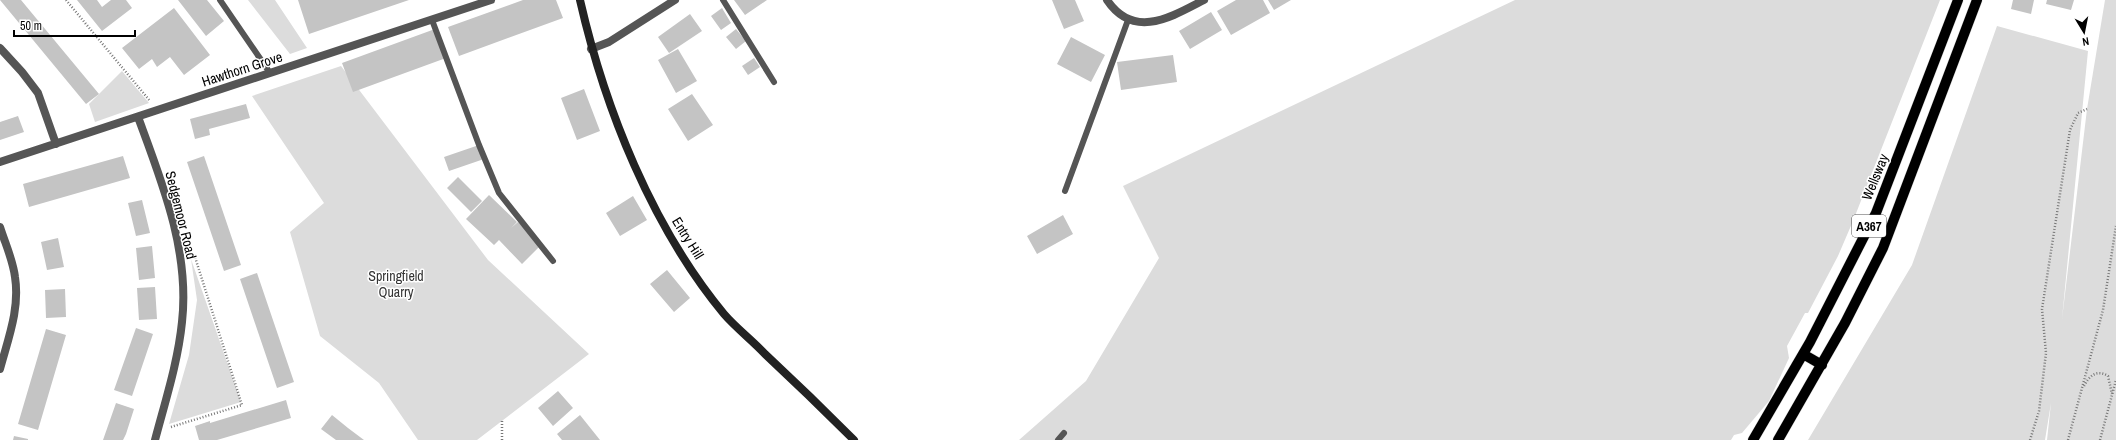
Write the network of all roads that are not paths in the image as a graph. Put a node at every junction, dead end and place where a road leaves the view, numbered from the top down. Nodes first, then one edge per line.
1 (220, 0) edge
2 (491, 0) edge
3 (580, 0) edge
4 (675, 0) edge
5 (723, 0) edge
6 (1107, 0) edge
7 (1204, 0) edge
8 (1958, 0) edge
9 (1977, 0) edge
10 (432, 20) junction
11 (1128, 20) junction
12 (0, 48) edge
13 (591, 49) junction
14 (270, 73) junction
15 (774, 82) dead end
16 (138, 117) junction
17 (56, 144) junction
18 (0, 162) edge
19 (1065, 191) dead end
20 (0, 227) edge
21 (554, 261) dead end
22 (1804, 354) junction
23 (1822, 364) junction
24 (0, 369) edge
25 (1064, 433) dead end
26 (155, 440) edge
27 (854, 440) edge
28 (1058, 440) edge
29 (1753, 440) edge
30 (1778, 440) edge

1 - 14 lane
2 - 10 street, Hawthorn Grove
3 - 13 street, Entry Hill
4 - 13 street
5 - 15 lane
6 - 11 street
7 - 11 street
8 - 22 main road, Wellsway / A367
9 - 23 main road, A367
10 - 14 street, Hawthorn Grove
10 - 21 lane
11 - 19 lane
12 - 17 street
13 - 27 street, Entry Hill
14 - 16 street, Hawthorn Grove
16 - 17 street, Hawthorn Grove
16 - 26 street, Sedgemoor Road
17 - 18 street, Hawthorn Grove
20 - 24 street
22 - 23 main road
22 - 29 main road, Wellsway / A367
23 - 30 main road, A367
25 - 28 lane

